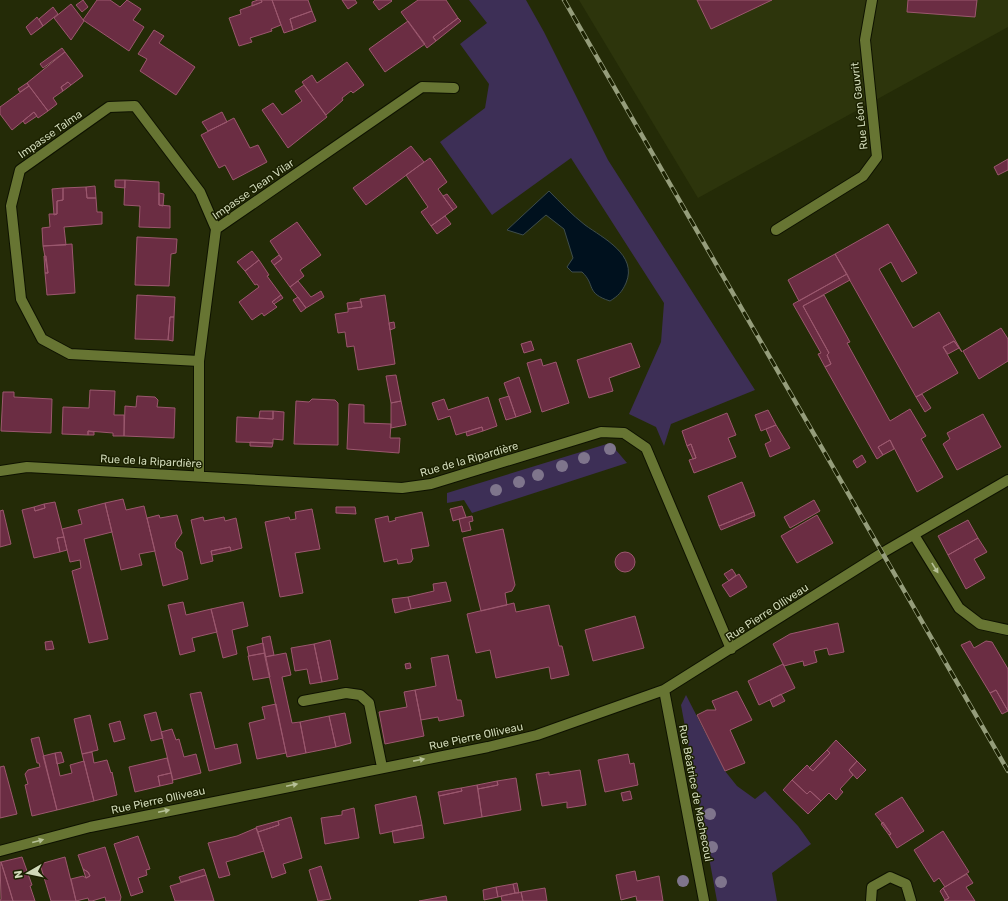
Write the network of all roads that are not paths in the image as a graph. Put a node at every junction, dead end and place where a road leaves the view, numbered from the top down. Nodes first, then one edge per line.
1 (872, 0) edge
2 (454, 88) dead end
3 (216, 228) junction
4 (776, 230) dead end
5 (199, 361) junction
6 (0, 471) edge
7 (199, 476) junction
8 (1008, 480) edge
9 (914, 535) junction
10 (1008, 630) edge
11 (731, 649) junction
12 (664, 690) junction
13 (303, 701) dead end
14 (382, 767) junction
15 (0, 851) edge
16 (704, 901) edge
17 (871, 901) edge
18 (911, 901) edge

1 - 4 street, Rue Léon Gauvrit
2 - 3 street, Impasse Jean Vilar
3 - 5 street, Impasse Jean Vilar
3 - 5 street, Impasse Talma
5 - 7 street, Impasse Jean Vilar
6 - 7 street, Rue de la Ripardière
7 - 11 street, Rue de la Ripardière
8 - 9 street, Rue Pierre Olliveau
9 -> 10 street
9 - 11 street, Rue Pierre Olliveau
11 - 12 street, Rue Pierre Olliveau
14 -> 12 street, Rue Pierre Olliveau
12 - 16 street, Rue Béatrice de Machecoul
13 - 14 street
15 -> 14 street, Rue Pierre Olliveau
17 - 18 street

